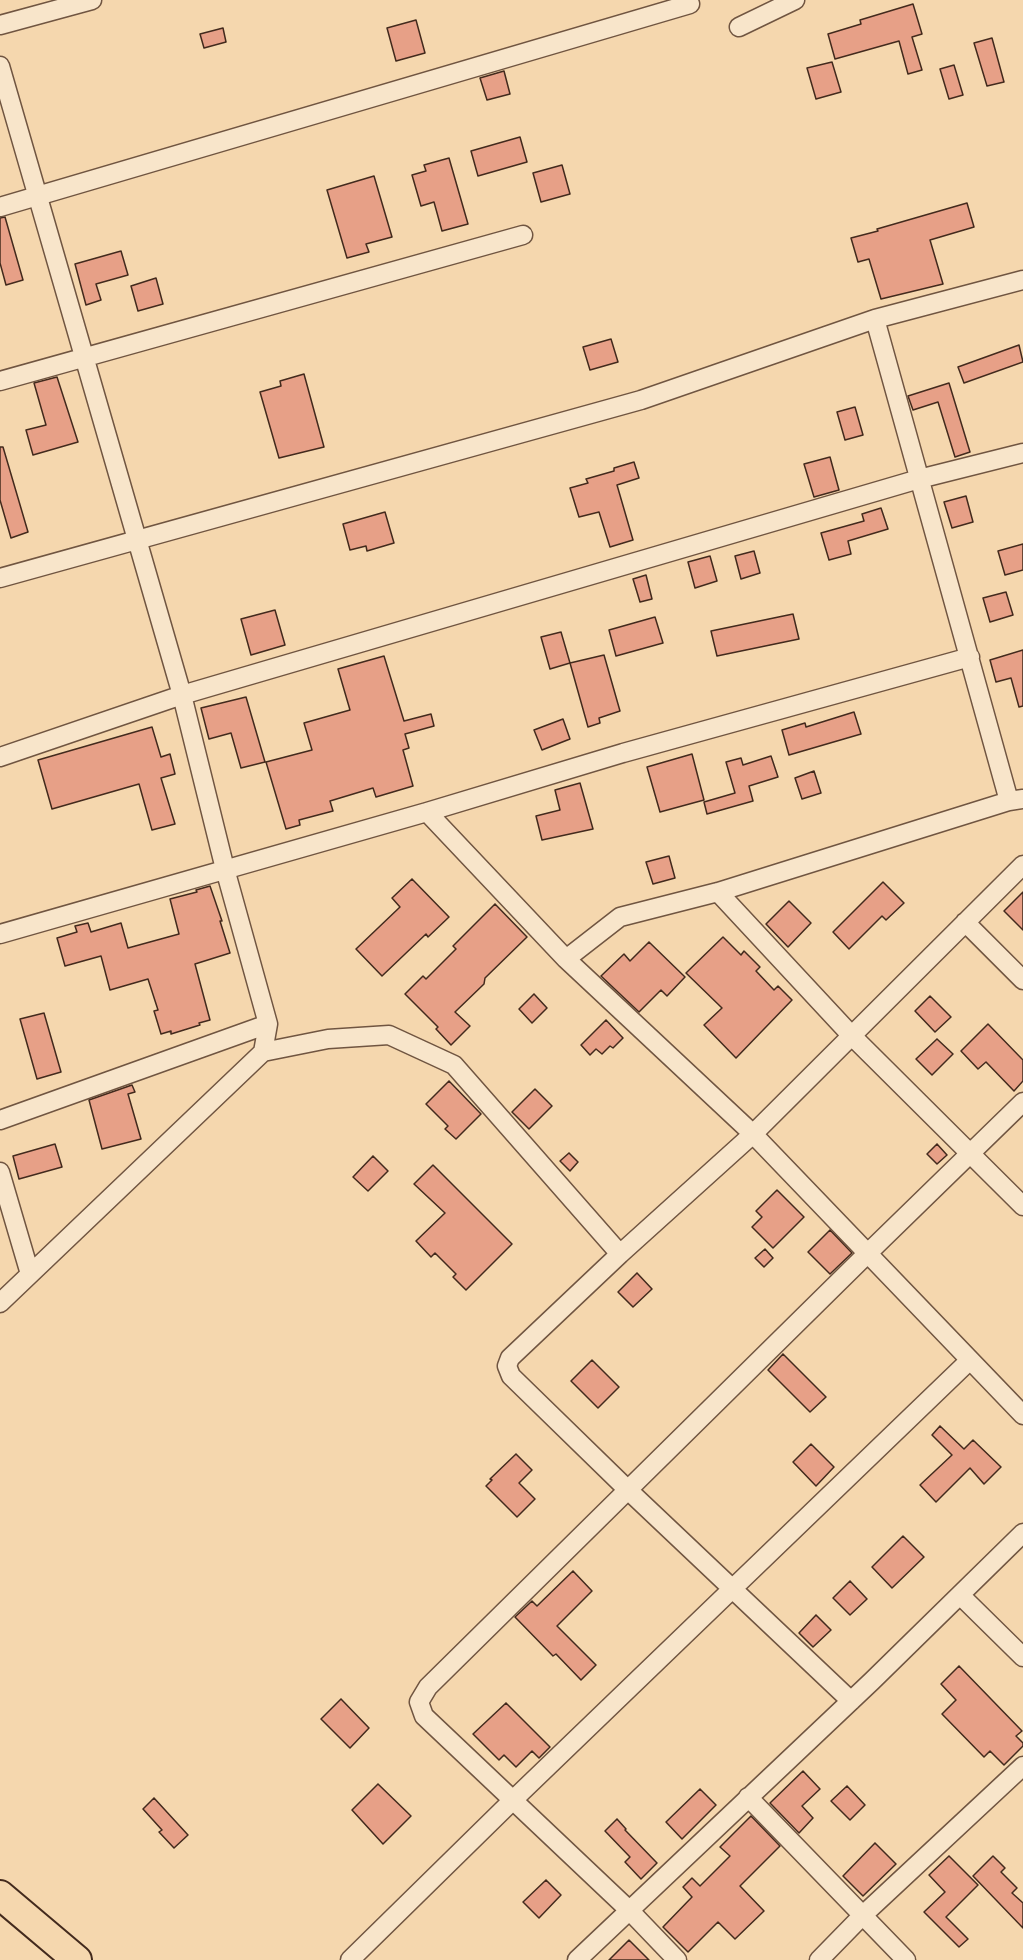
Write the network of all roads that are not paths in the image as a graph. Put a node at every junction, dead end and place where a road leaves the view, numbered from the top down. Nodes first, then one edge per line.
1 (92, 0) edge
2 (795, 0) edge
3 (690, 4) dead end
4 (0, 25) edge
5 (739, 27) dead end
6 (0, 66) edge
7 (38, 196) junction
8 (0, 207) edge
9 (523, 235) dead end
10 (1023, 280) edge
11 (875, 319) junction
12 (85, 357) junction
13 (0, 381) edge
14 (1023, 453) edge
15 (920, 479) junction
16 (137, 539) junction
17 (0, 578) edge
18 (970, 657) junction
19 (182, 695) junction
20 (0, 757) edge
21 (1016, 800) edge
22 (427, 812) junction
23 (1023, 865) edge
24 (225, 869) junction
25 (718, 891) junction
26 (965, 922) junction
27 (0, 934) edge
28 (566, 959) junction
29 (1023, 980) edge
30 (268, 1024) junction
31 (850, 1035) junction
32 (263, 1052) junction
33 (1023, 1102) edge
34 (0, 1120) edge
35 (753, 1134) junction
36 (971, 1154) junction
37 (0, 1172) edge
38 (1023, 1206) edge
39 (868, 1252) junction
40 (620, 1254) junction
41 (30, 1274) junction
42 (0, 1303) edge
43 (970, 1360) junction
44 (1023, 1415) edge
45 (628, 1490) junction
46 (1023, 1533) edge
47 (732, 1590) junction
48 (960, 1595) junction
49 (1023, 1657) edge
50 (851, 1701) junction
51 (1023, 1766) edge
52 (748, 1797) junction
53 (513, 1800) junction
54 (0, 1894) edge
55 (629, 1910) junction
56 (862, 1916) junction
57 (77, 1960) edge
58 (350, 1960) edge
59 (577, 1960) edge
60 (678, 1960) edge
61 (819, 1960) edge
62 (906, 1960) edge

1 - 4 street
2 - 5 street
3 - 7 street
6 - 7 street
7 - 8 street
7 - 12 street
9 - 12 street
10 - 11 street
11 - 15 street
11 - 16 street
12 - 13 street
12 - 16 street
14 - 15 street
15 - 18 street
15 - 19 street
16 - 17 street
16 - 19 street
18 - 21 street
18 - 22 street
19 - 20 street
19 - 24 street
21 - 25 street
22 - 24 street
22 - 28 street
23 - 26 street
24 - 27 street
24 - 30 street
25 - 28 street
25 - 31 street
26 - 29 street
26 - 31 street
28 - 35 street
30 - 32 street
30 - 34 street
31 - 35 street
31 - 36 street
32 - 40 street
32 - 41 street
33 - 36 street
35 - 39 street
35 - 40 street
36 - 38 street
36 - 39 street
37 - 41 street
39 - 43 street
39 - 45 street
40 - 45 street
41 - 42 street
43 - 44 street
43 - 47 street
45 - 47 street
45 - 53 street
46 - 48 street
47 - 50 street
47 - 53 street
48 - 49 street
48 - 50 street
50 - 52 street
51 - 56 street
52 - 55 street
52 - 56 street
53 - 55 street
53 - 58 street
54 - 57 main road
55 - 59 street
55 - 60 street
56 - 61 street
56 - 62 street

